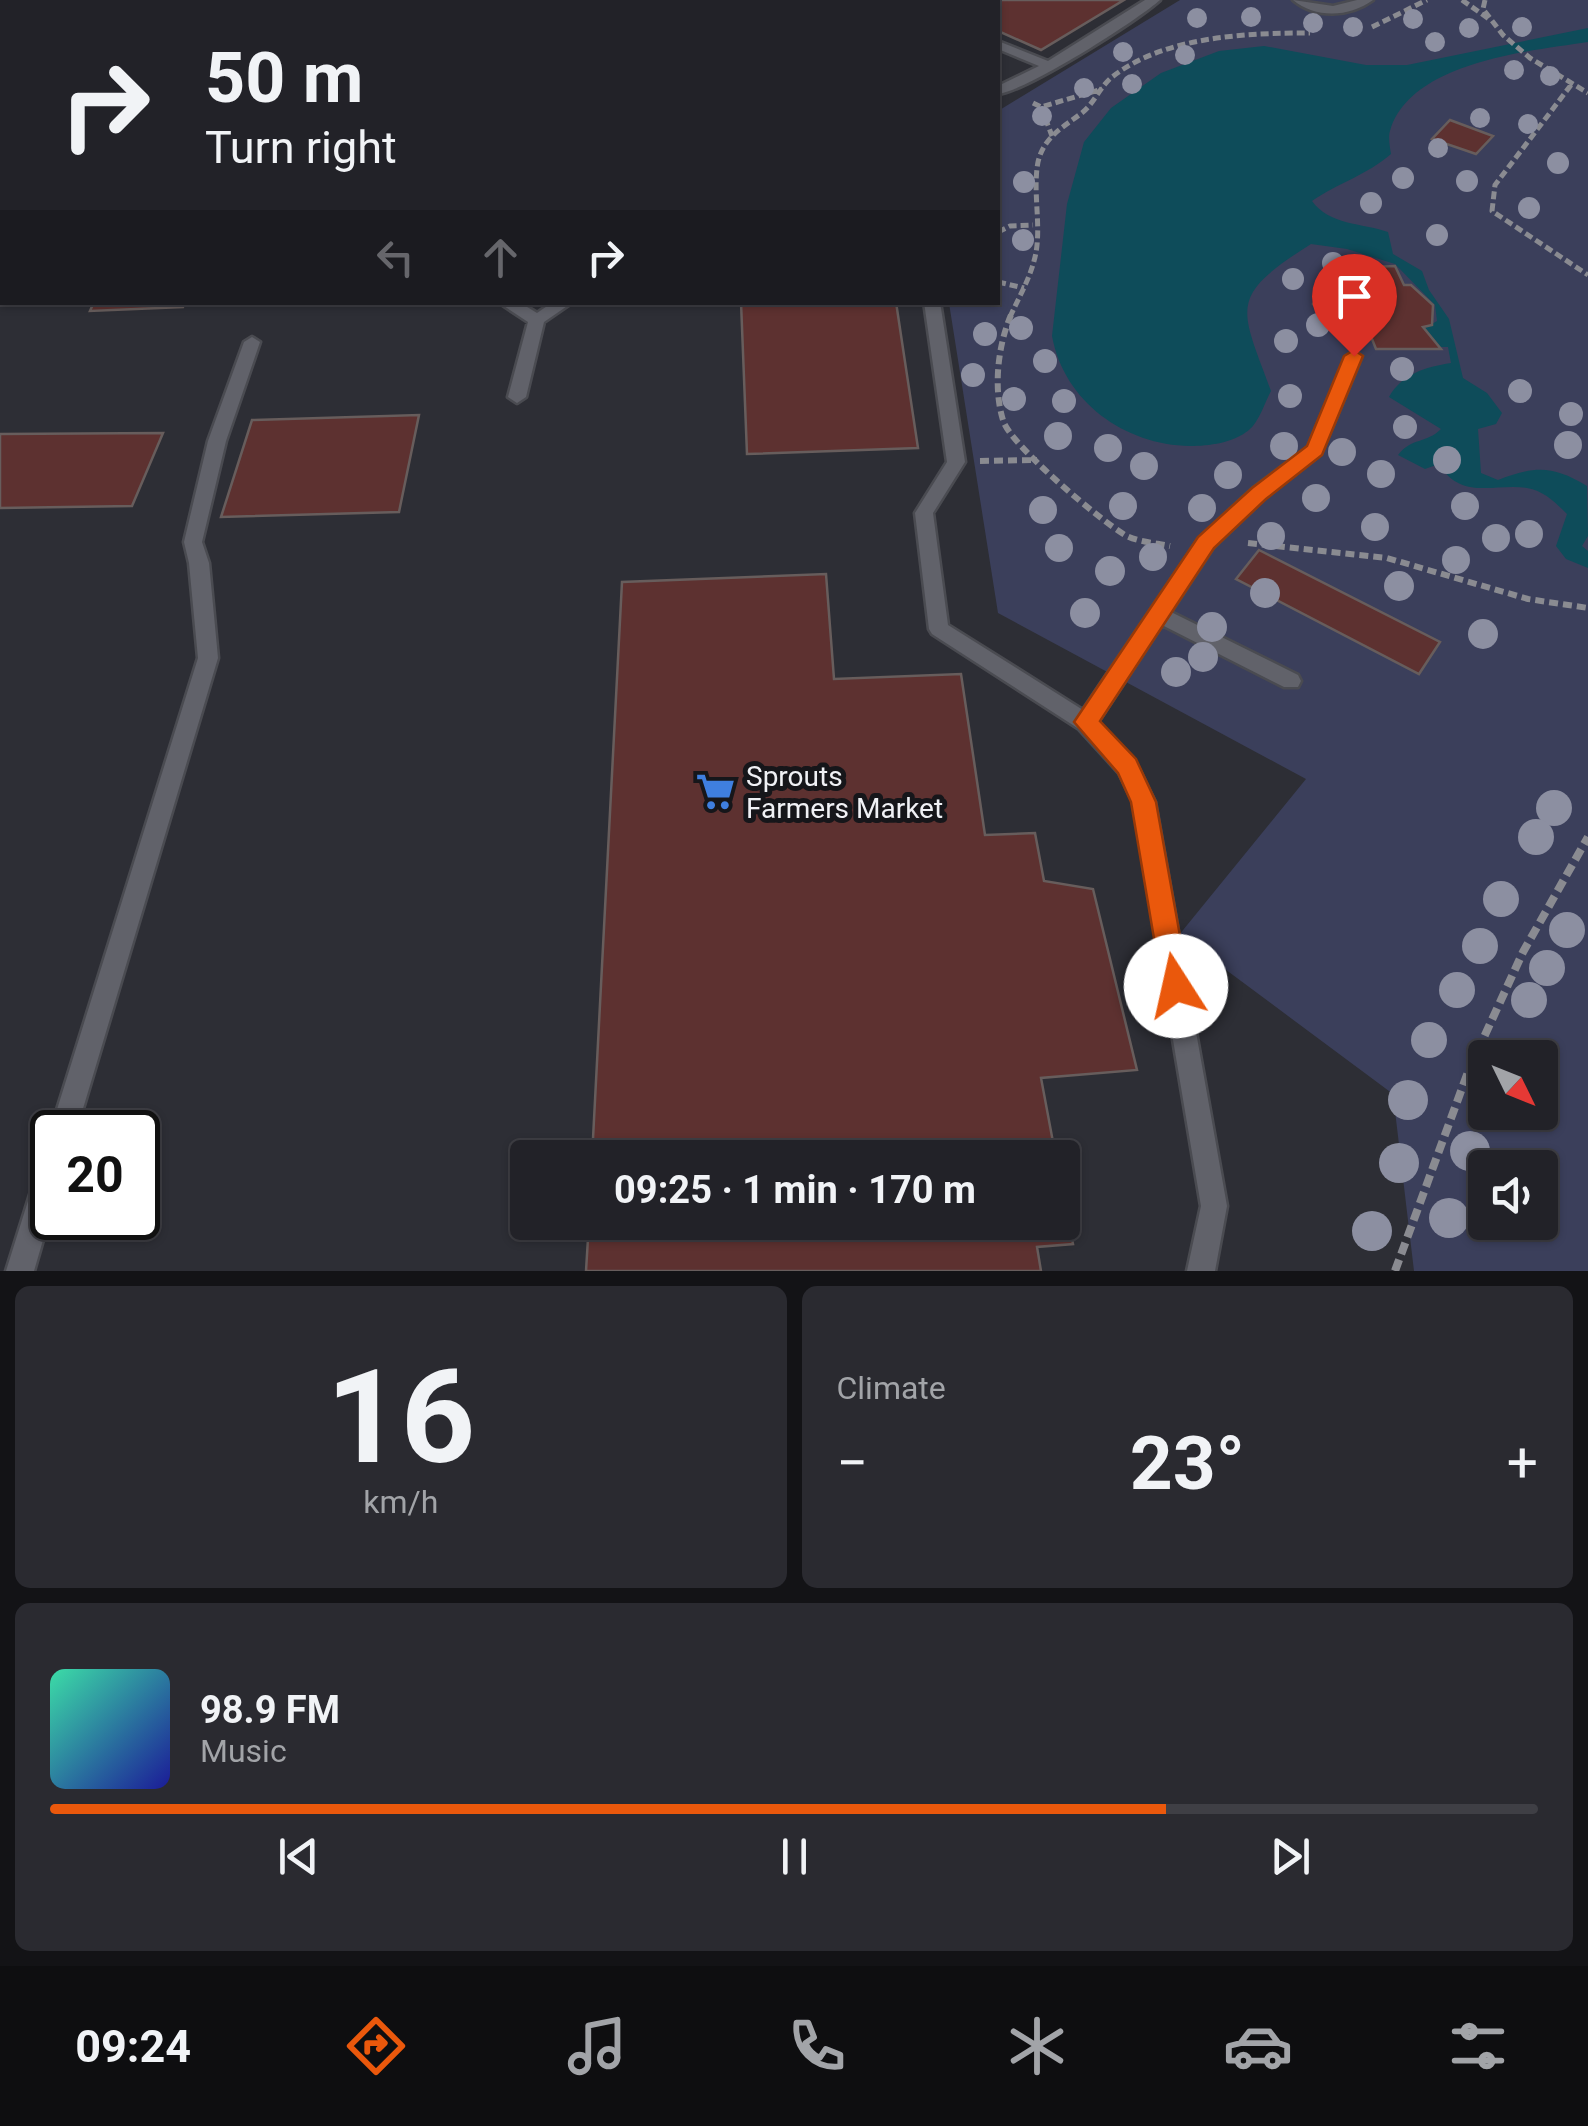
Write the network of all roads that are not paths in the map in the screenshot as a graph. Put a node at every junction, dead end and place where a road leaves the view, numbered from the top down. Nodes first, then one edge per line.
1 (1154, 0) edge
2 (1299, 0) edge
3 (1367, 0) edge
4 (1000, 46) edge
5 (1050, 66) junction
6 (1004, 89) edge
7 (511, 305) edge
8 (560, 305) edge
9 (932, 305) edge
10 (536, 320) junction
11 (252, 342) dead end
12 (1354, 356) dead end
13 (517, 397) dead end
14 (1159, 615) junction
15 (1291, 681) dead end
16 (1086, 722) junction
17 (70, 1110) edge
18 (30, 1238) edge
19 (20, 1271) edge
20 (1201, 1271) edge

1 - 5 lane
2 - 3 lane
4 - 5 lane
5 - 6 lane
7 - 10 lane
8 - 10 lane
9 - 16 lane
10 - 13 lane
11 - 17 lane
12 - 14 lane
14 - 15 lane
14 - 16 lane
16 - 20 lane
18 - 19 lane

